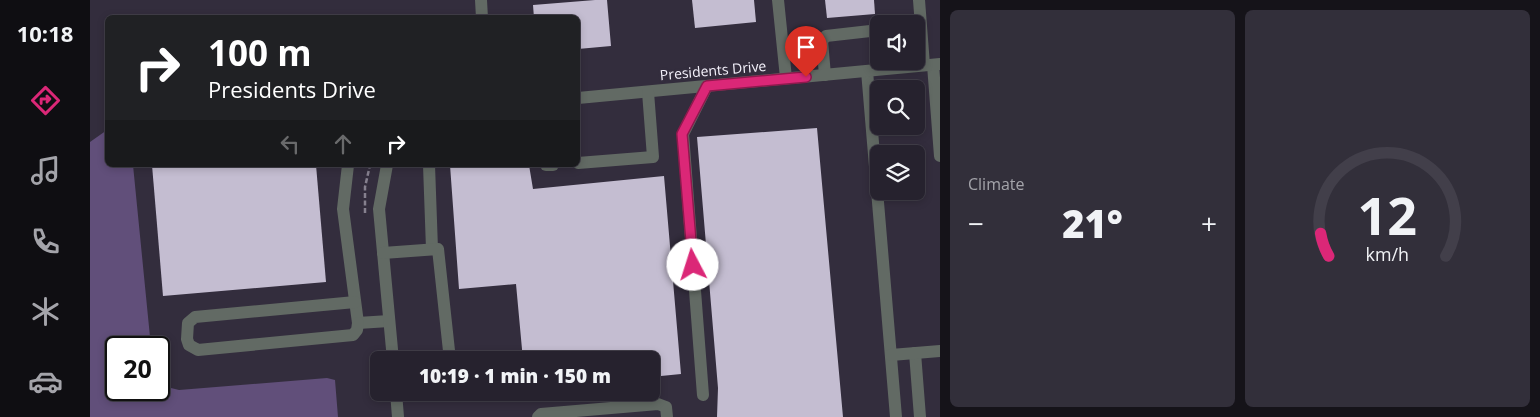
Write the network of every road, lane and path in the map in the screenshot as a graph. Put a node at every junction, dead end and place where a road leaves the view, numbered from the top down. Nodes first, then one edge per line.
1 (481, 0) edge
2 (778, 0) edge
3 (919, 0) edge
4 (482, 15) edge
5 (870, 31) edge
6 (932, 65) edge
7 (871, 70) edge
8 (867, 71) junction
9 (825, 75) junction
10 (786, 78) junction
11 (707, 86) junction
12 (648, 92) junction
13 (580, 98) edge
14 (940, 156) edge
15 (580, 163) edge
16 (348, 167) edge
17 (387, 167) edge
18 (430, 167) edge
19 (432, 249) junction
20 (383, 253) junction
21 (355, 302) junction
22 (389, 321) junction
23 (358, 323) junction
24 (392, 351) edge
25 (449, 351) edge
26 (940, 351) edge
27 (915, 353) junction
28 (891, 355) junction
29 (704, 395) dead end
30 (397, 401) edge
31 (398, 417) edge
32 (538, 417) edge
33 (667, 417) edge
34 (896, 417) edge
35 (920, 417) edge

1 - 4 street
2 - 10 street
3 - 6 street
5 - 9 street
6 - 14 street
7 - 8 street, Presidents Drive
8 - 9 street, Presidents Drive
8 - 28 street
9 - 10 street, Presidents Drive
10 - 11 street, Presidents Drive
11 - 12 street, Presidents Drive
11 - 29 street
12 - 13 street, Presidents Drive
12 - 15 street
16 - 21 street
17 - 20 street
18 - 19 street
19 - 20 street
19 - 25 street
20 - 22 street
21 - 23 street
21 - 23 street
22 - 23 street
22 - 24 street
26 - 27 street
27 - 28 street
27 - 35 street
28 - 34 street
30 - 31 street
32 - 33 street

